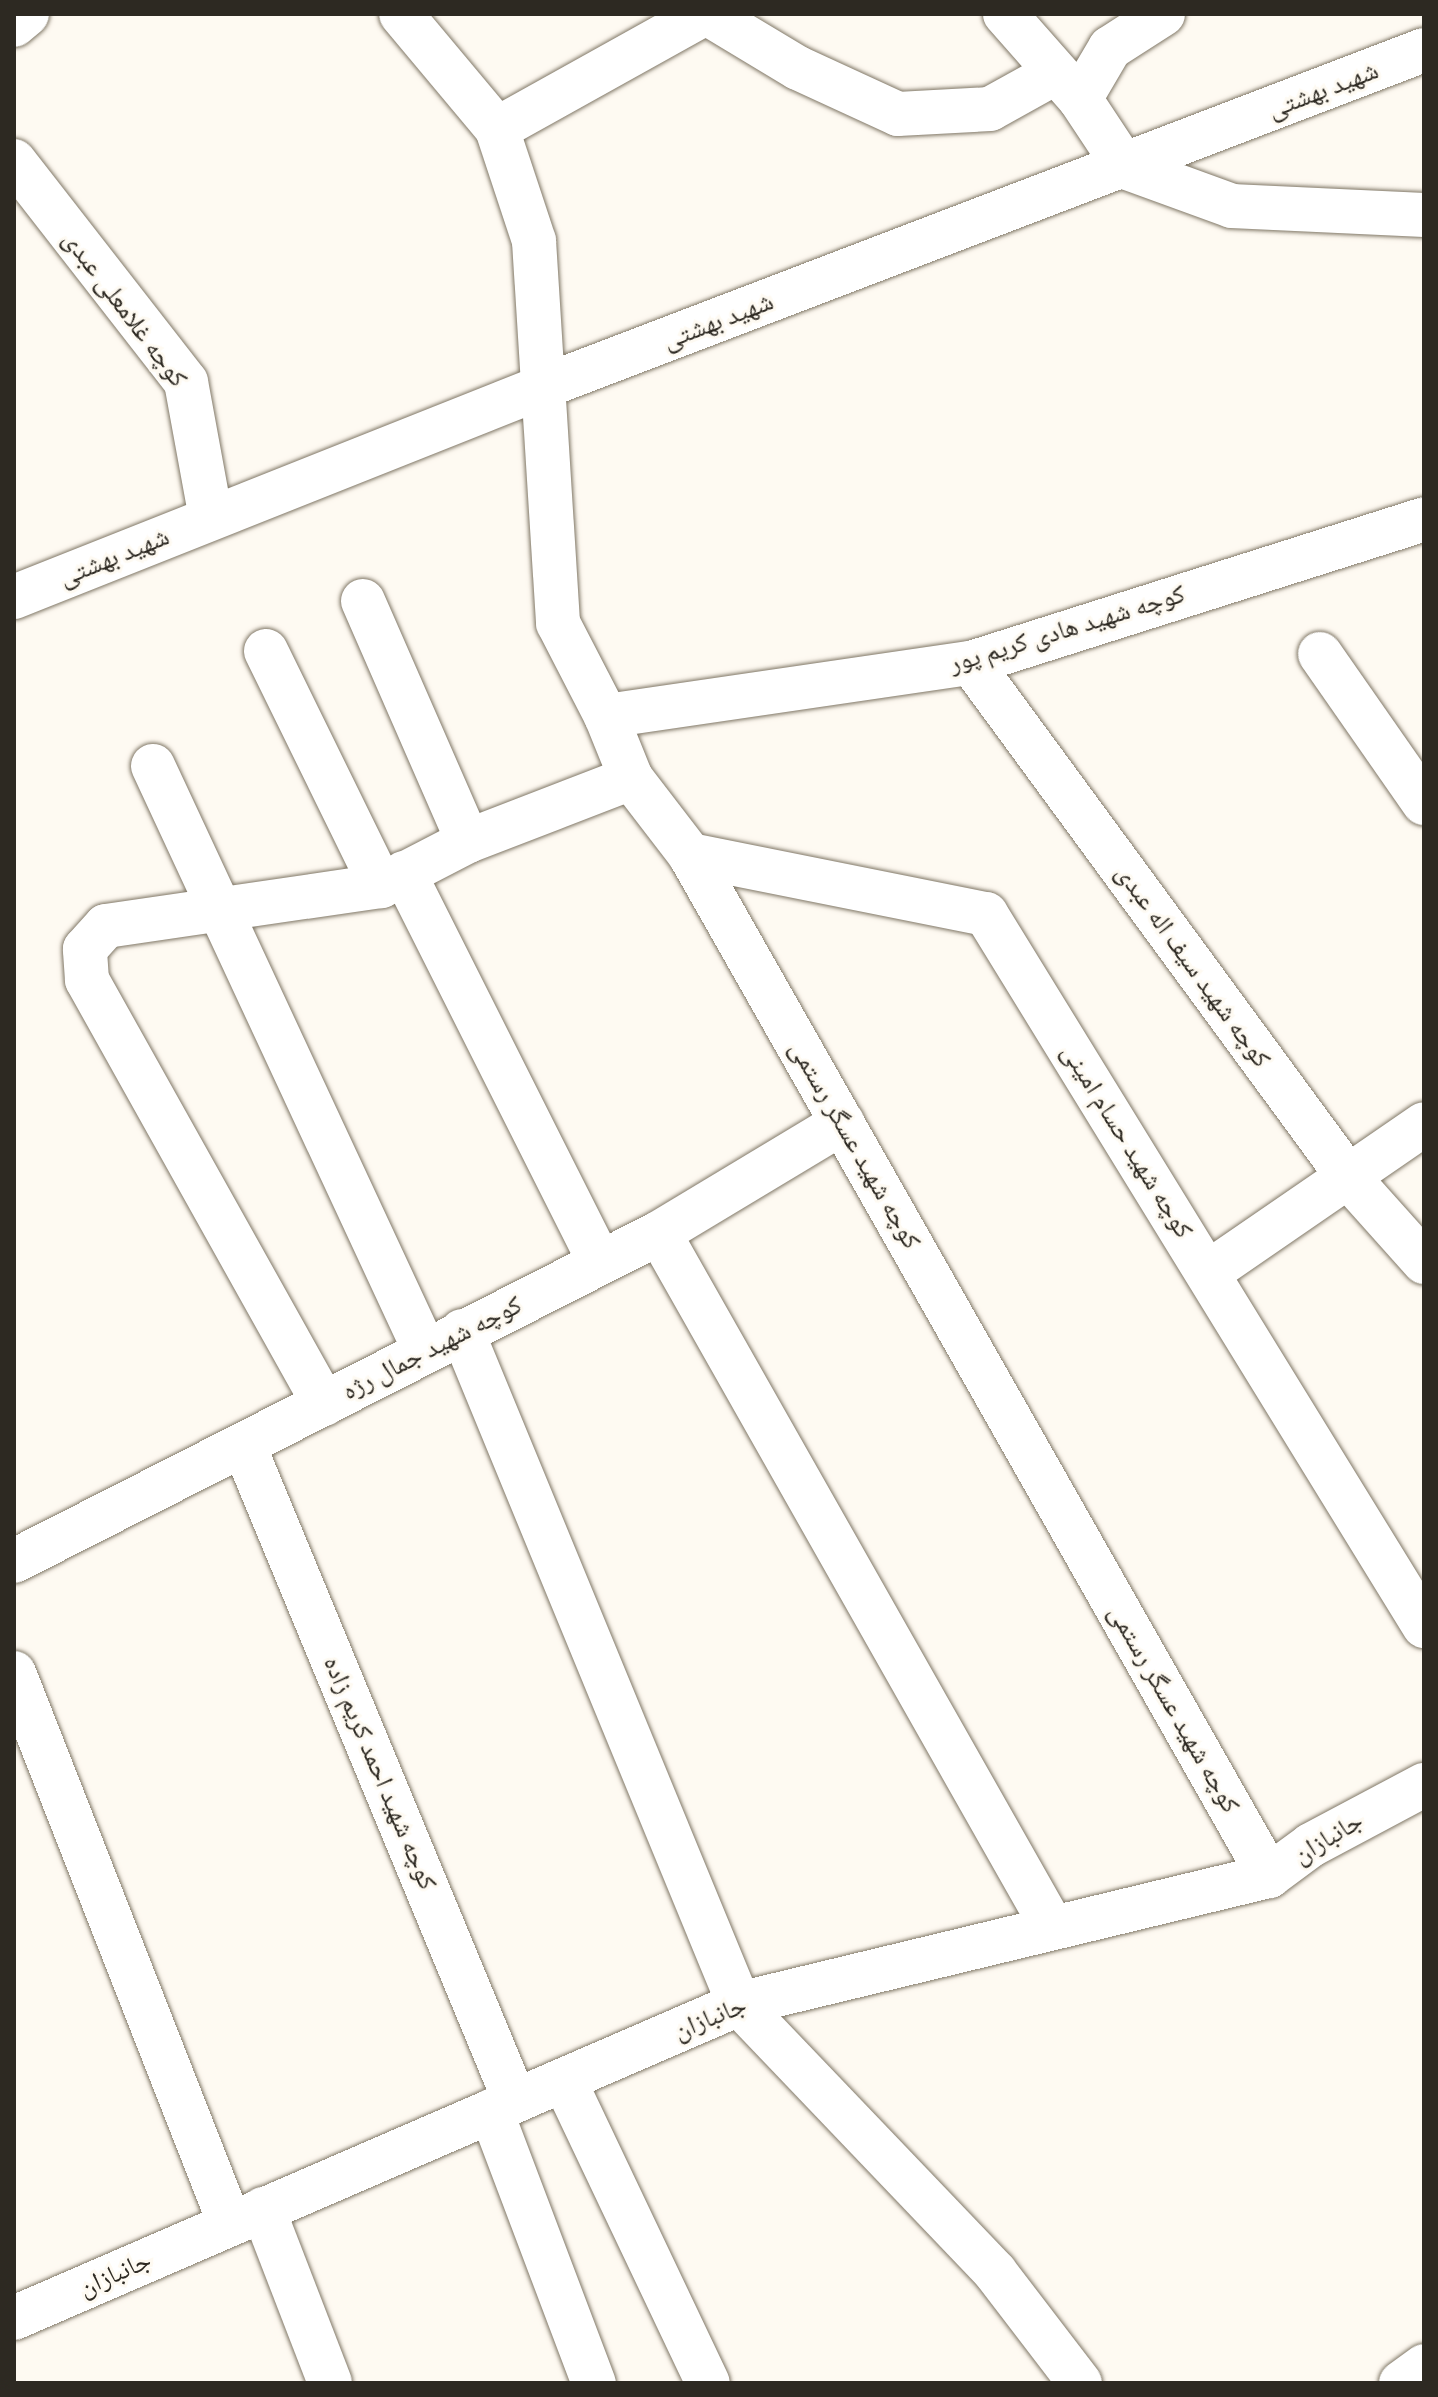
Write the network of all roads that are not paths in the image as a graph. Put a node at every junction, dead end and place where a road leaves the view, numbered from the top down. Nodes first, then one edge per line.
1 (27, 14) edge
2 (401, 14) edge
3 (706, 14) edge
4 (1005, 14) edge
5 (1163, 14) edge
6 (14, 25) edge
7 (1424, 50) edge
8 (1068, 86) junction
9 (497, 129) junction
10 (14, 161) edge
11 (1125, 167) junction
12 (1424, 215) edge
13 (545, 386) junction
14 (211, 518) junction
15 (1424, 519) edge
16 (14, 597) edge
17 (363, 601) dead end
18 (266, 651) dead end
19 (1320, 654) dead end
20 (971, 663) junction
21 (606, 716) junction
22 (153, 766) dead end
23 (631, 778) junction
24 (1424, 803) edge
25 (468, 841) junction
26 (690, 855) junction
27 (393, 879) junction
28 (221, 909) junction
29 (842, 1123) junction
30 (1424, 1124) edge
31 (1349, 1178) junction
32 (659, 1233) junction
33 (1424, 1262) edge
34 (600, 1263) junction
35 (1209, 1272) junction
36 (443, 1341) junction
37 (324, 1404) junction
38 (244, 1446) junction
39 (14, 1561) edge
40 (1424, 1626) edge
41 (14, 1673) edge
42 (1424, 1785) edge
43 (1269, 1876) junction
44 (1051, 1925) junction
45 (739, 2004) junction
46 (564, 2080) junction
47 (503, 2106) junction
48 (247, 2216) junction
49 (14, 2318) edge
50 (1424, 2366) edge
51 (330, 2383) edge
52 (594, 2383) edge
53 (708, 2383) edge
54 (1080, 2383) edge
55 (1401, 2383) edge

1 - 6 street
2 - 9 street
3 - 8 street
3 - 9 street
4 - 8 street
5 - 8 street
7 - 11 street, شهید بهشتی
8 - 11 street
9 - 13 street, کوچه شهید عسگر رستمی
10 - 14 street, کوچه غلامعلی عبدی
11 - 12 street
11 - 13 street, شهید بهشتی
13 - 14 street, شهید بهشتی
13 - 21 street, کوچه شهید عسگر رستمی
14 - 16 street, شهید بهشتی
15 - 20 street, کوچه شهید هادی کریم پور
17 - 25 street
18 - 27 street
19 - 24 street
20 - 21 street, کوچه شهید هادی کریم پور
20 - 31 street, کوچه شهید سیف اله عبدی
21 - 23 street, کوچه شهید عسگر رستمی
22 - 28 street
23 - 25 street
23 - 26 street, کوچه شهید عسگر رستمی
25 - 27 street
26 - 29 street, کوچه شهید عسگر رستمی
26 - 35 street, کوچه شهید حسام امینی
27 - 28 street
27 - 34 street
28 - 36 street
28 - 37 street
29 - 32 street, کوچه شهید جمال رژه
29 - 43 street, کوچه شهید عسگر رستمی
30 - 31 street
31 - 33 street, کوچه شهید سیف اله عبدی
31 - 35 street
32 - 34 street, کوچه شهید جمال رژه
32 - 44 street
34 - 36 street, کوچه شهید جمال رژه
35 - 40 street, کوچه شهید حسام امینی
36 - 37 street, کوچه شهید جمال رژه
36 - 45 street
37 - 38 street, کوچه شهید جمال رژه
38 - 39 street, کوچه شهید جمال رژه
38 - 47 street, کوچه شهید احمد کریم زاده
41 - 48 street
42 - 43 street, جانبازان
43 - 44 street, جانبازان
44 - 45 street, جانبازان
45 - 46 street, جانبازان
45 - 54 street
46 - 47 street, جانبازان
46 - 53 street
47 - 48 street, جانبازان
47 - 52 street, کوچه شهید احمد کریم زاده
48 - 49 street, جانبازان
48 - 51 street
50 - 55 street

